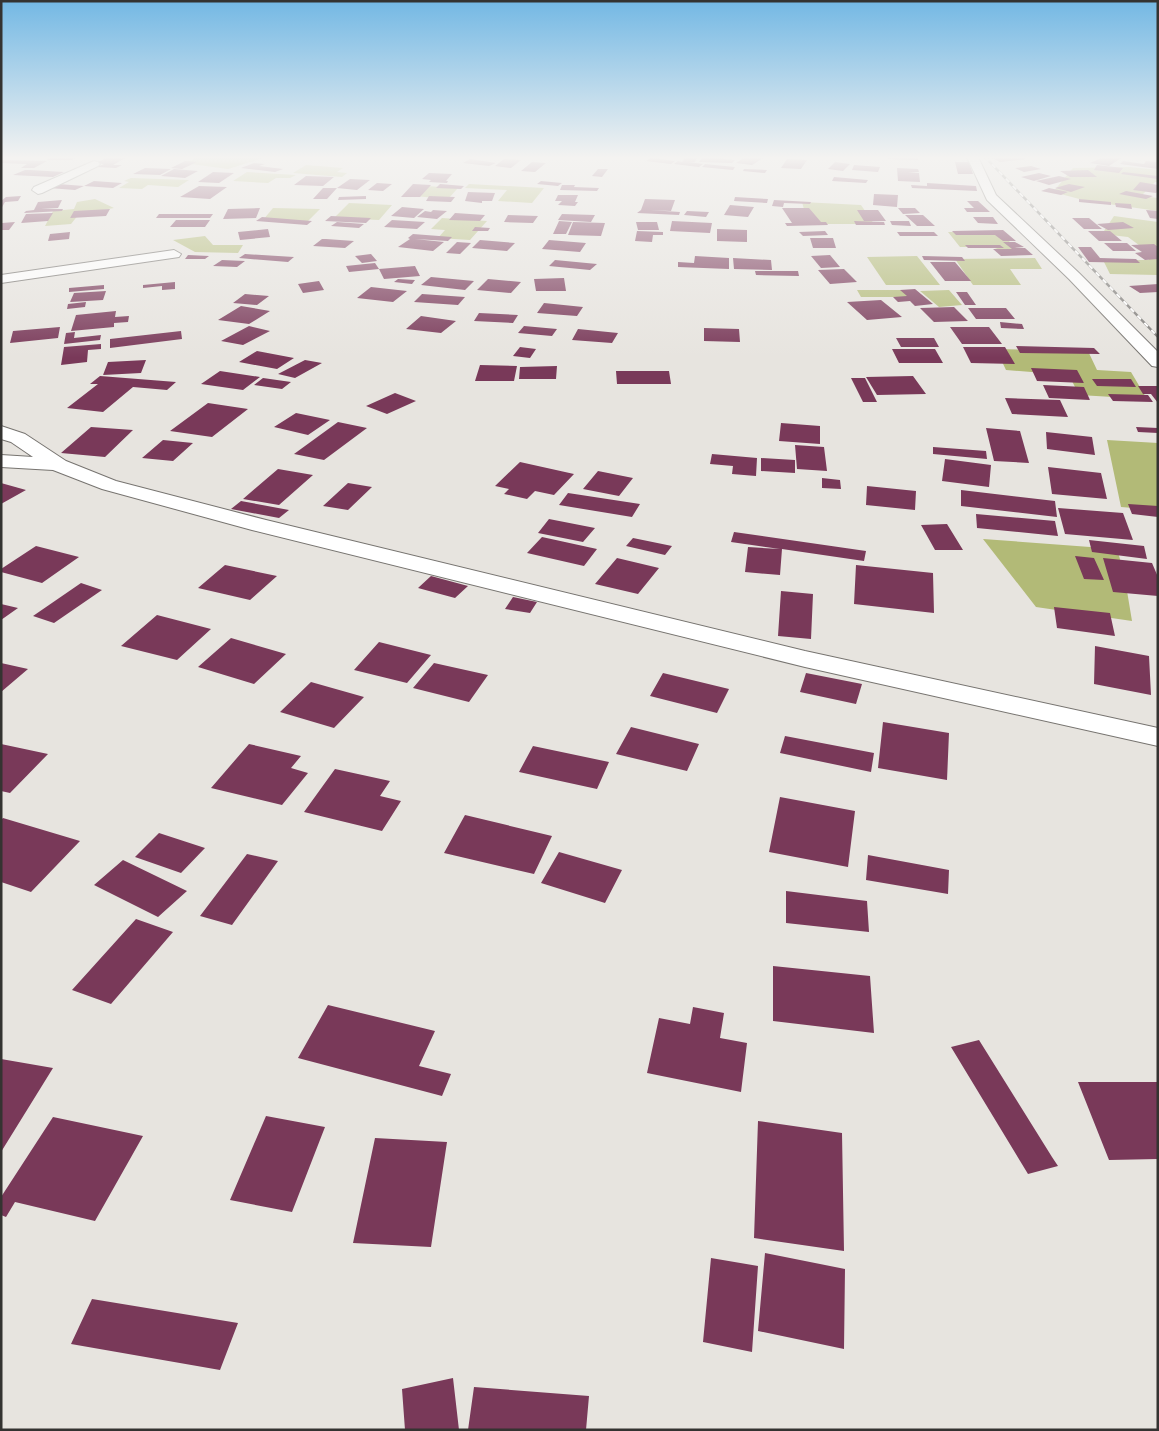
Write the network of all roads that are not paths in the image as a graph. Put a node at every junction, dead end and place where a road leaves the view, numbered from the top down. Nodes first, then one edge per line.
1 (1019, 224) edge
2 (174, 254) dead end
3 (1, 279) edge
4 (1157, 362) edge
5 (1, 432) edge
6 (1, 461) edge
7 (59, 465) junction
8 (1158, 737) edge

1 - 4 street
2 - 3 street
5 - 7 street
6 - 7 street
7 - 8 street

